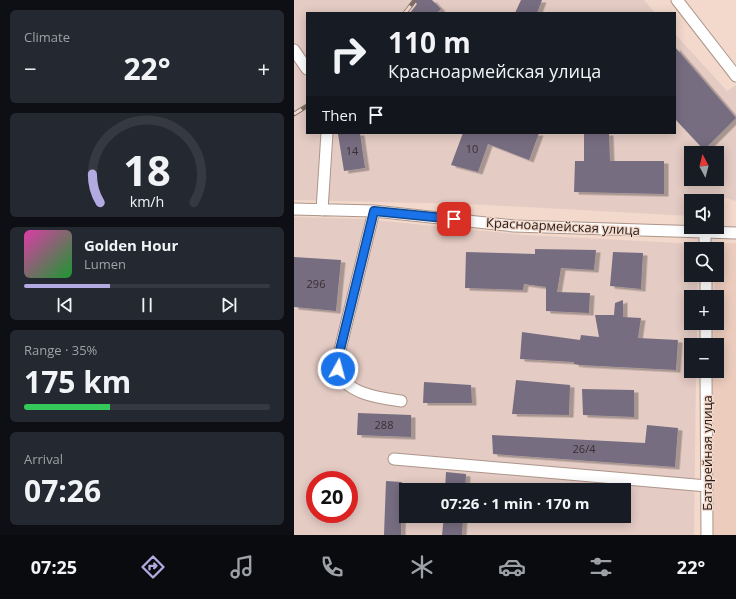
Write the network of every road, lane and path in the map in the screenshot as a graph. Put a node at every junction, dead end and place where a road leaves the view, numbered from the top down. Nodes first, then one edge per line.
1 (677, 0) edge
2 (294, 50) edge
3 (306, 67) edge
4 (736, 76) edge
5 (327, 134) edge
6 (294, 209) edge
7 (322, 210) junction
8 (374, 211) junction
9 (684, 232) edge
10 (724, 233) edge
11 (736, 233) edge
12 (706, 378) edge
13 (401, 401) dead end
14 (394, 459) dead end
15 (707, 486) junction
16 (707, 535) edge

1 - 4 street
2 - 3 street
5 - 7 street
6 - 7 street, Красноармейская улица
7 - 8 street, Красноармейская улица
8 - 9 street, Красноармейская улица
8 - 13 street
10 - 11 street, Красноармейская улица
12 - 15 street, Батарейная улица
14 - 15 street
15 - 16 street, Батарейная улица

